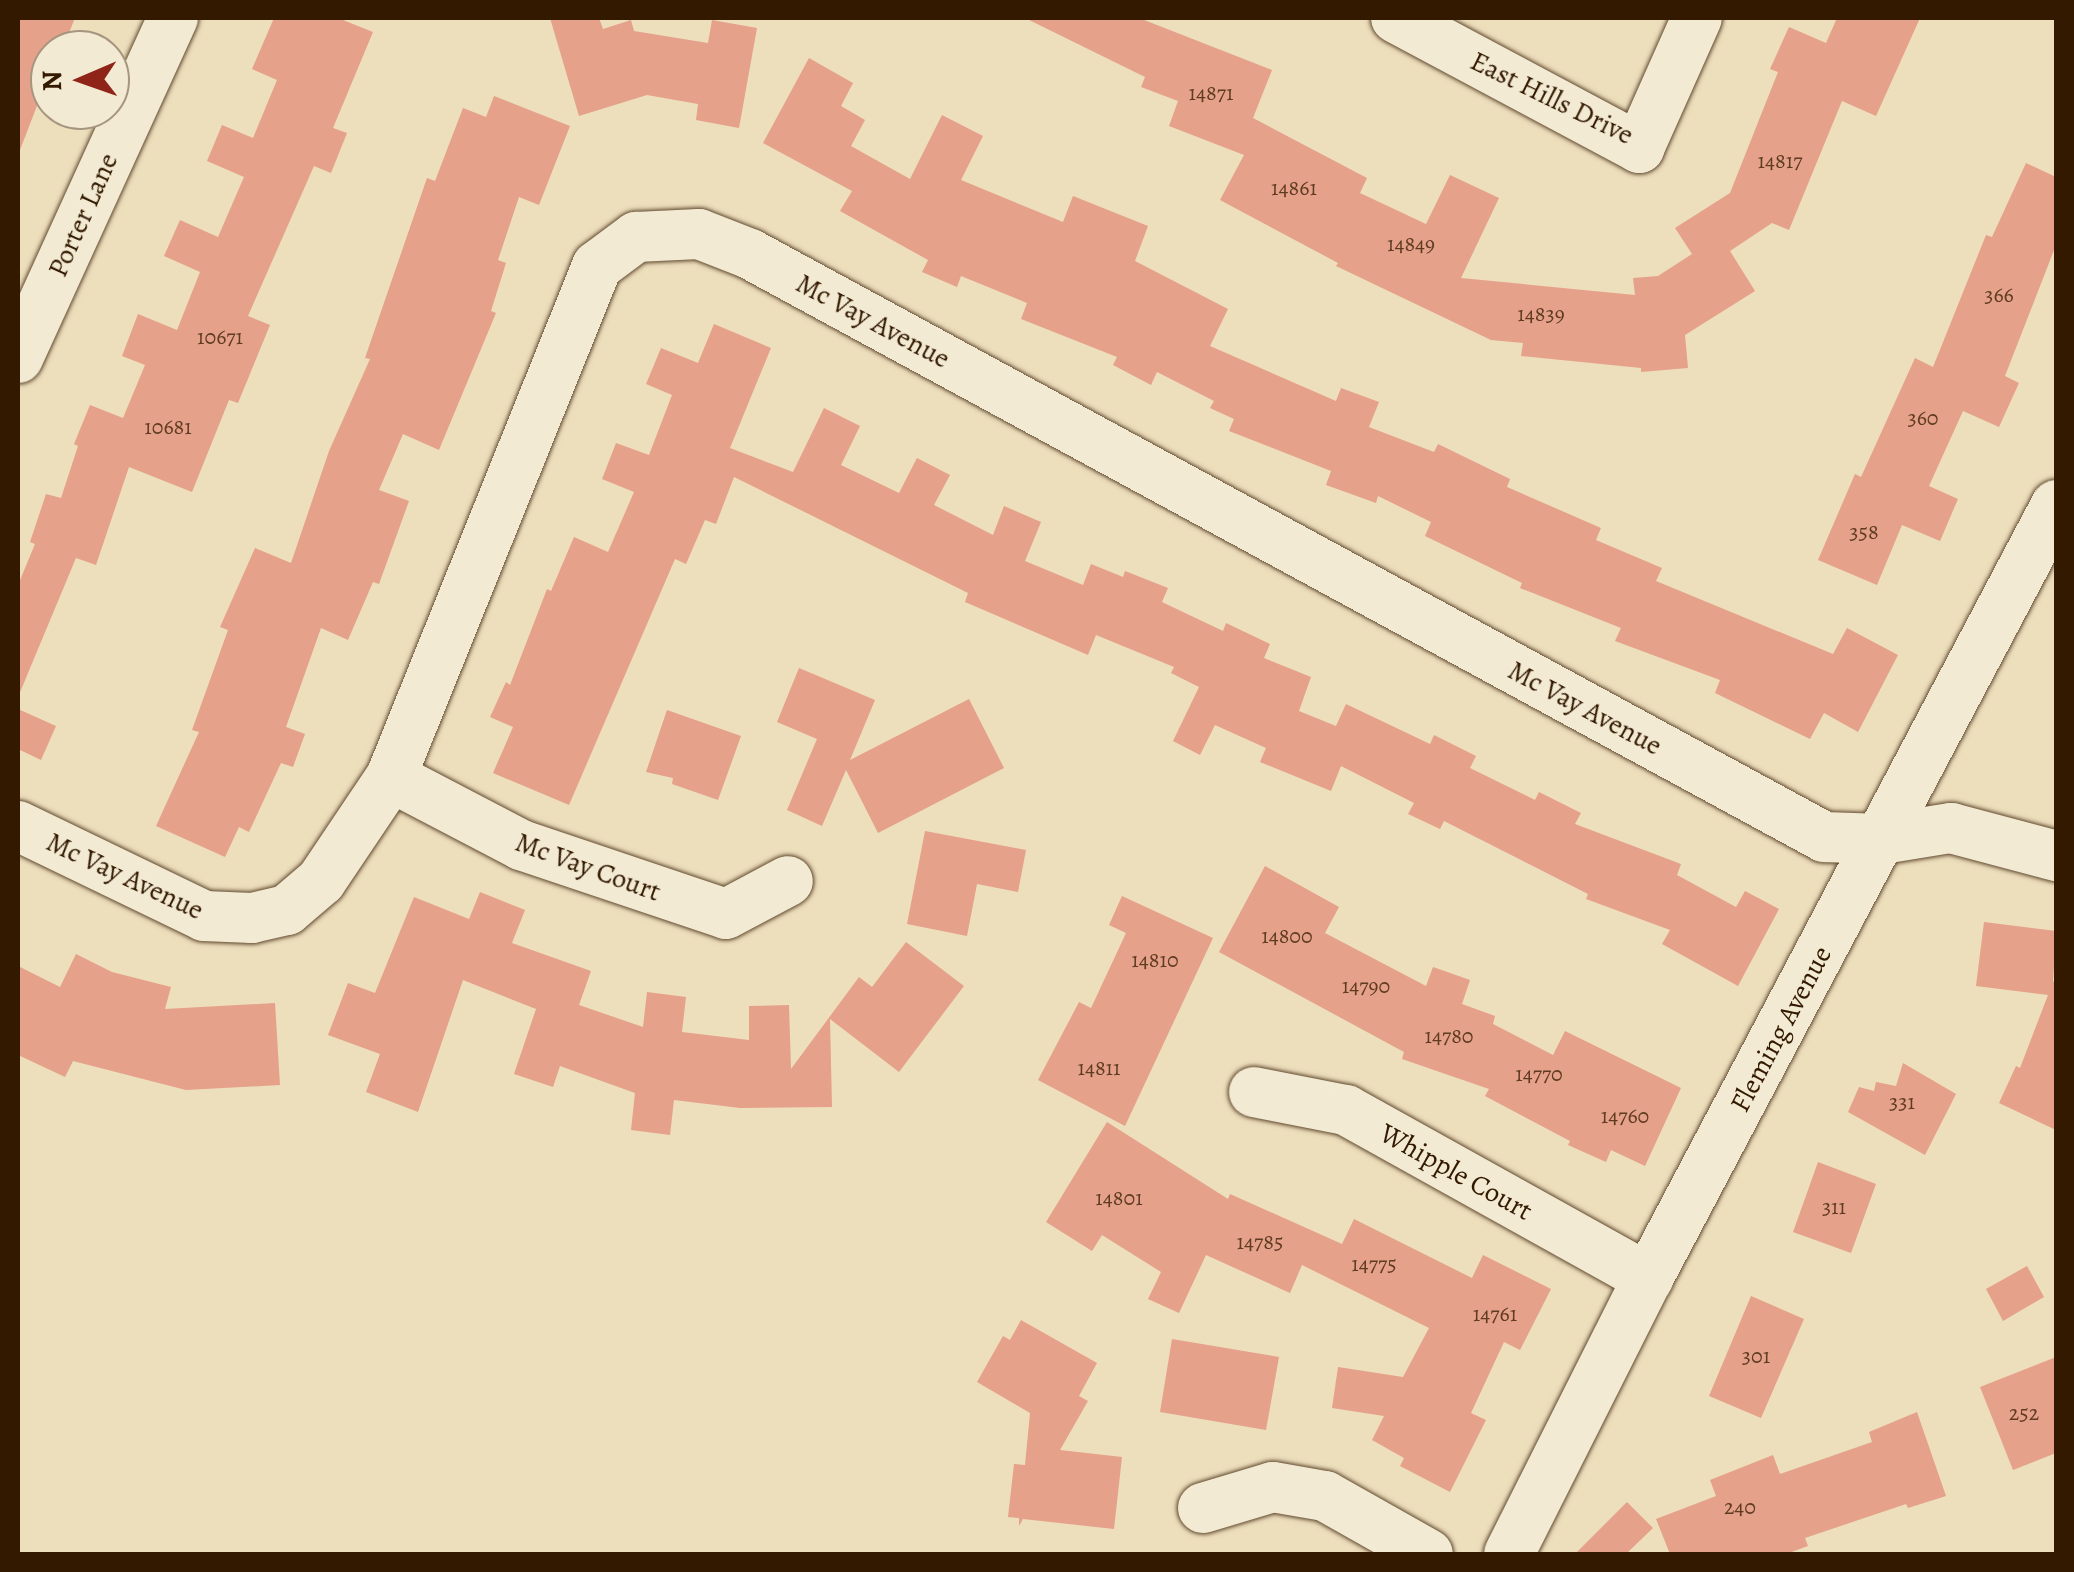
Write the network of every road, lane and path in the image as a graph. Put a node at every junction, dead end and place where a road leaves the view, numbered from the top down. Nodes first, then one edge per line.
1 (173, 18) edge
2 (1396, 18) edge
3 (1698, 18) edge
4 (18, 358) edge
5 (2056, 505) edge
6 (391, 777) junction
7 (18, 826) edge
8 (1882, 840) junction
9 (2056, 856) edge
10 (788, 881) dead end
11 (1254, 1092) dead end
12 (1648, 1278) junction
13 (1203, 1508) dead end
14 (1428, 1554) edge
15 (1509, 1554) edge

1 - 4 street, Porter Lane
2 - 3 street, East Hills Drive
5 - 8 street, Fleming Avenue
6 - 7 street, Mc Vay Avenue
6 - 8 street, Mc Vay Avenue
6 - 10 street, Mc Vay Court
8 - 9 street, Mc Vay Avenue
8 - 12 street, Fleming Avenue
11 - 12 street, Whipple Court
12 - 15 street, Fleming Avenue
13 - 14 street

